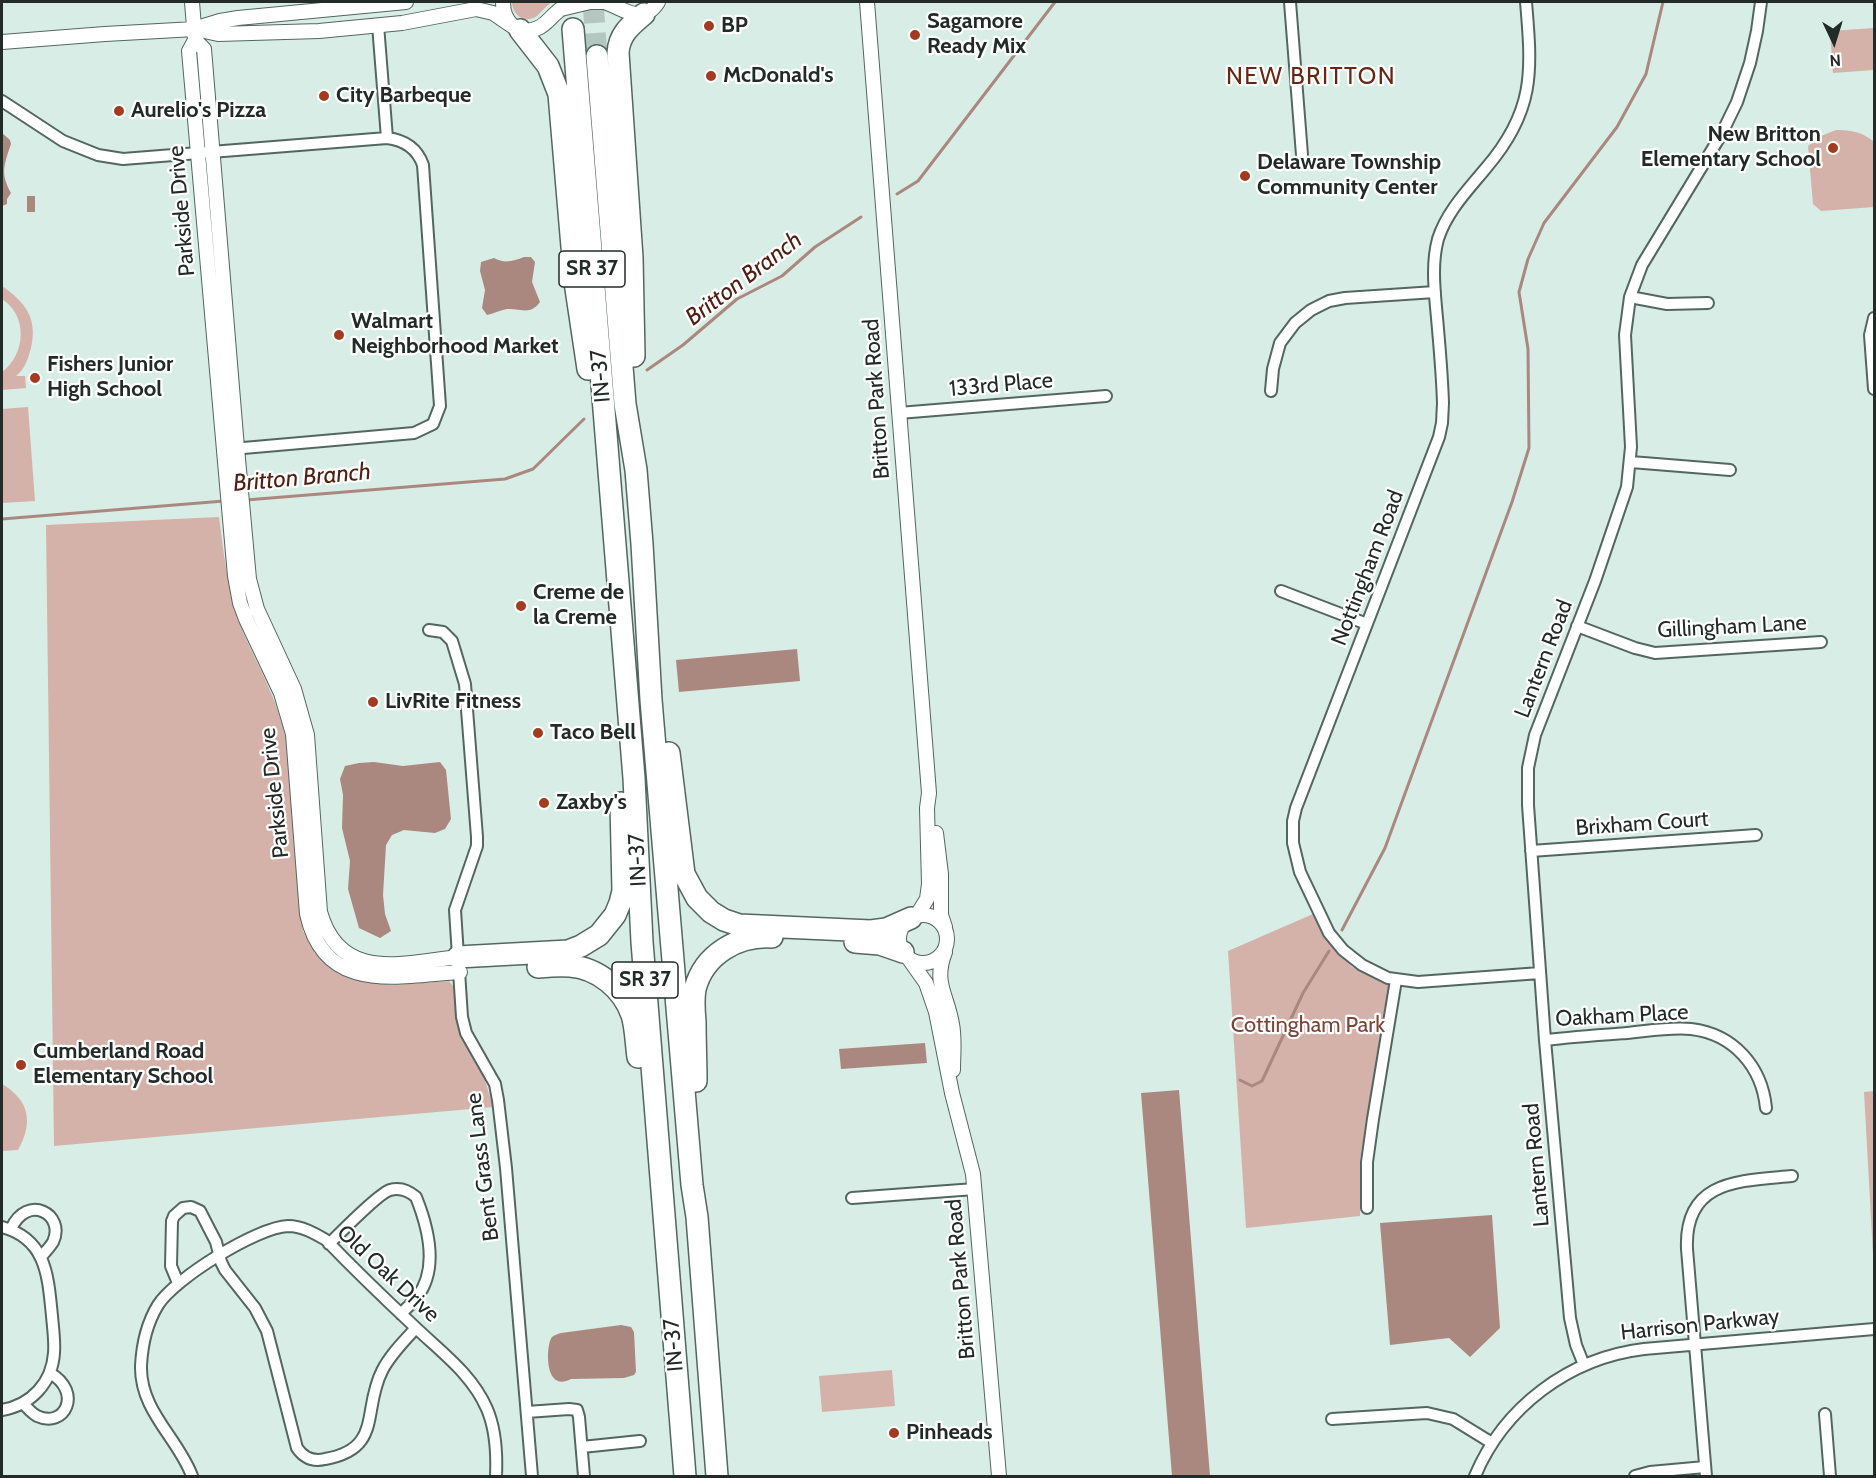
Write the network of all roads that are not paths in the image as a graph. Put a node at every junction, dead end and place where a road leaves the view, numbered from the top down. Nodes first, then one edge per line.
1 (192, 2) edge
2 (406, 2) edge
3 (503, 2) edge
4 (604, 2) edge
5 (670, 2) edge
6 (867, 2) edge
7 (1290, 2) edge
8 (1526, 2) edge
9 (1761, 2) edge
10 (651, 8) edge
11 (378, 25) junction
12 (516, 28) junction
13 (573, 29) dead end
14 (195, 35) junction
15 (2, 42) edge
16 (597, 56) tunnel mouth
17 (2, 101) edge
18 (387, 138) junction
19 (212, 152) junction
20 (198, 153) junction
21 (1302, 155) dead end
22 (1435, 292) junction
23 (1630, 297) junction
24 (1708, 303) dead end
25 (1875, 318) edge
26 (1875, 389) edge
27 (1271, 391) dead end
28 (1106, 396) dead end
29 (899, 413) junction
30 (230, 449) junction
31 (1631, 462) junction
32 (636, 470) junction
33 (1730, 470) dead end
34 (612, 509) junction
35 (236, 514) junction
36 (642, 544) junction
37 (1281, 591) dead end
38 (1367, 624) junction
39 (621, 626) junction
40 (1577, 626) junction
41 (429, 630) dead end
42 (1821, 642) dead end
43 (929, 793) junction
44 (1756, 835) dead end
45 (1532, 851) junction
46 (914, 917) junction
47 (946, 928) junction
48 (945, 952) junction
49 (906, 956) junction
50 (459, 964) junction
51 (1540, 974) junction
52 (1396, 980) junction
53 (1545, 1040) junction
54 (951, 1081) junction
55 (1766, 1108) dead end
56 (1792, 1176) dead end
57 (975, 1189) junction
58 (852, 1198) dead end
59 (1367, 1208) dead end
60 (697, 1217) junction
61 (6, 1228) edge
62 (664, 1230) junction
63 (329, 1244) junction
64 (220, 1256) junction
65 (41, 1257) junction
66 (178, 1284) junction
67 (401, 1314) junction
68 (416, 1328) junction
69 (1875, 1329) edge
70 (1695, 1344) junction
71 (1584, 1365) junction
72 (50, 1372) junction
73 (23, 1403) junction
74 (2, 1410) edge
75 (527, 1412) junction
76 (1825, 1414) dead end
77 (1332, 1419) dead end
78 (640, 1441) dead end
79 (1492, 1443) junction
80 (582, 1447) junction
81 (1706, 1472) edge
82 (192, 1476) edge
83 (496, 1476) edge
84 (532, 1476) edge
85 (584, 1476) edge
86 (685, 1476) edge
87 (717, 1476) edge
88 (999, 1476) edge
89 (1475, 1476) edge
90 (1635, 1476) edge
91 (1830, 1476) edge

1 - 14 street, Parkside Drive
2 - 14 street
3 - 12 street
4 - 10 street
4 - 12 street, bridge
5 - 10 street
6 - 29 street, Britton Park Road
7 - 21 street
8 - 22 street, Nottingham Road
9 - 23 street, Lantern Road
10 - 32 highway
11 - 12 street
11 - 14 street
11 - 18 street
12 - 34 highway
13 - 34 highway, IN-37 / SR 37
14 - 15 street
14 - 19 street, Parkside Drive
14 - 20 street, Parkside Drive
16 - 32 highway, IN-37 / SR 37
17 - 20 street
18 - 19 street
18 - 30 street
19 - 20 street
19 - 30 street, Parkside Drive
20 - 30 street, Parkside Drive
22 - 27 street
22 - 38 street, Nottingham Road
23 - 24 street
23 - 31 street, Lantern Road
25 - 26 street
28 - 29 street, 133rd Place
29 - 43 street, Britton Park Road
30 - 35 street, Parkside Drive
31 - 33 street
31 - 40 street, Lantern Road
32 - 36 highway, IN-37 / SR 37
34 - 39 highway, IN-37 / SR 37
35 - 50 street, Parkside Drive
35 - 50 street, Parkside Drive
36 - 46 highway
36 - 60 highway, IN-37 / SR 37
37 - 38 street
38 - 52 street, Nottingham Road
39 - 50 highway
39 - 62 highway, IN-37 / SR 37
40 - 42 street, Gillingham Lane
40 - 45 street, Lantern Road
41 - 50 street, Bent Grass Lane
43 - 46 street, Britton Park Road
43 - 47 street, Britton Park Road
44 - 45 street, Brixham Court
45 - 51 street, Lantern Road
46 - 47 street
46 - 49 street
47 - 48 street
48 - 49 street
48 - 54 street, Britton Park Road
49 - 54 street, Britton Park Road
49 - 60 highway
50 - 62 highway
50 - 75 street, Bent Grass Lane
51 - 52 street, Nottingham Road
51 - 53 street, Lantern Road
52 - 59 street
53 - 55 street, Oakham Place
53 - 71 street, Lantern Road
54 - 57 street, Britton Park Road
56 - 70 street
57 - 58 street
57 - 88 street, Britton Park Road
60 - 87 highway, IN-37 / SR 37
61 - 65 street
61 - 65 street
62 - 86 highway, IN-37 / SR 37
63 - 64 street, Old Oak Drive
63 - 67 street, Old Oak Drive
63 - 67 street
64 - 66 street, Old Oak Drive
64 - 66 street
64 - 68 street
65 - 72 street
66 - 82 street, Old Oak Drive
67 - 68 street, Old Oak Drive
68 - 83 street, Old Oak Drive
69 - 70 street, Harrison Parkway
70 - 71 street, Harrison Parkway
70 - 81 street
71 - 79 street, Harrison Parkway
72 - 73 street
72 - 73 street
73 - 74 street
75 - 80 street
75 - 84 street, Bent Grass Lane
76 - 91 street
77 - 79 street
78 - 80 street
79 - 89 street, Harrison Parkway
80 - 85 street
81 - 90 street

